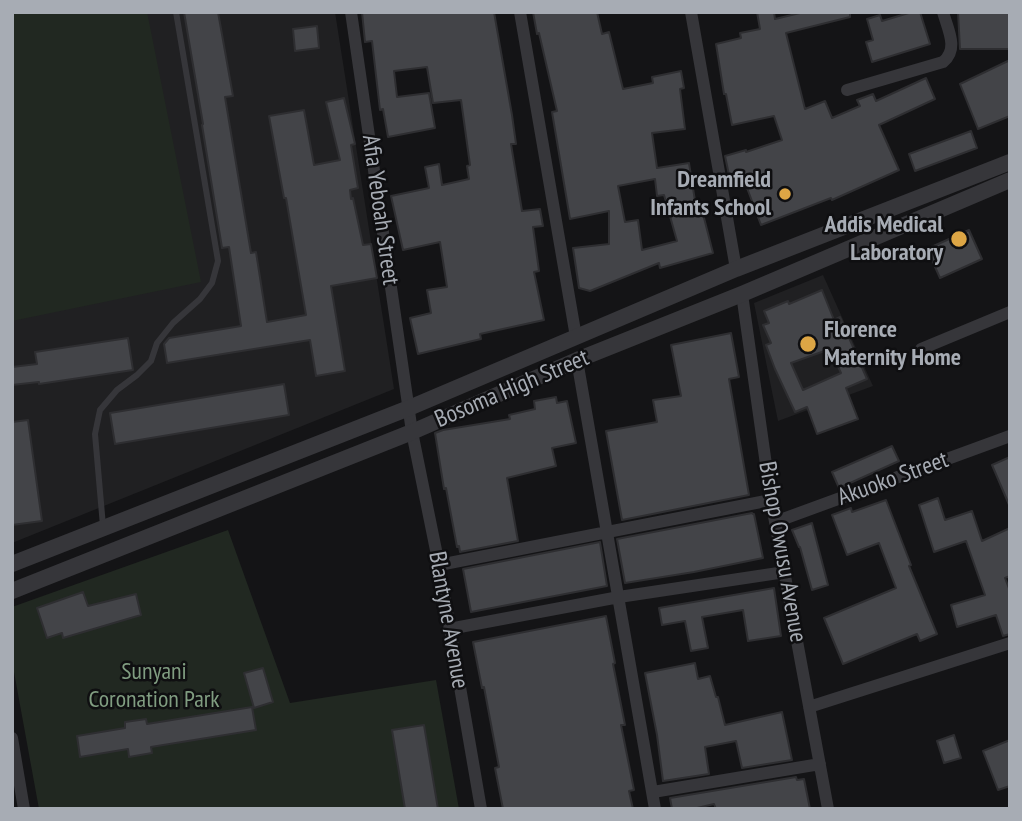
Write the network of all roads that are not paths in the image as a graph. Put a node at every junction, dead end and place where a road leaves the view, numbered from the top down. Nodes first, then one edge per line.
1 (176, 12) edge
2 (351, 12) edge
3 (520, 12) edge
4 (691, 12) edge
5 (943, 12) edge
6 (846, 90) dead end
7 (1010, 162) edge
8 (1010, 180) edge
9 (736, 269) junction
10 (742, 293) junction
11 (1010, 312) edge
12 (576, 337) junction
13 (921, 349) dead end
14 (577, 360) junction
15 (409, 408) junction
16 (411, 432) junction
17 (1010, 436) edge
18 (771, 500) junction
19 (775, 522) junction
20 (103, 528) junction
21 (607, 533) junction
22 (12, 564) edge
23 (439, 565) junction
24 (785, 572) junction
25 (12, 591) edge
26 (619, 597) junction
27 (449, 629) junction
28 (1010, 643) edge
29 (809, 707) junction
30 (12, 738) edge
31 (820, 764) junction
32 (653, 792) junction
33 (24, 809) edge
34 (481, 809) edge
35 (655, 809) edge
36 (828, 809) edge

1 - 20 lane
2 - 15 street, Afia Yeboah Street
3 - 12 street
4 - 9 street
5 - 6 street
7 - 9 street, Bosoma High Street
8 - 10 street, Bosoma High Street
9 - 12 street, Bosoma High Street
10 - 14 street, Bosoma High Street
10 - 18 street, Bishop Owusu Avenue
11 - 13 street
12 - 15 street, Bosoma High Street
14 - 16 street, Bosoma High Street
14 - 21 street
15 - 16 street, Afia Yeboah Street
15 - 20 street, Bosoma High Street
16 - 23 street, Blantyne Avenue
16 - 25 street, Bosoma High Street
17 - 19 street, Akuoko Street
18 - 19 street, Bishop Owusu Avenue
18 - 21 street
19 - 24 street, Bishop Owusu Avenue
20 - 22 street, Bosoma High Street
21 - 23 street
21 - 26 street
23 - 27 street, Blantyne Avenue
24 - 26 street
24 - 29 street, Bishop Owusu Avenue
26 - 27 street
26 - 32 street
27 - 34 street, Blantyne Avenue
28 - 29 street
29 - 31 street, Bishop Owusu Avenue
30 - 33 street
31 - 32 street
31 - 36 street, Bishop Owusu Avenue
32 - 35 street

